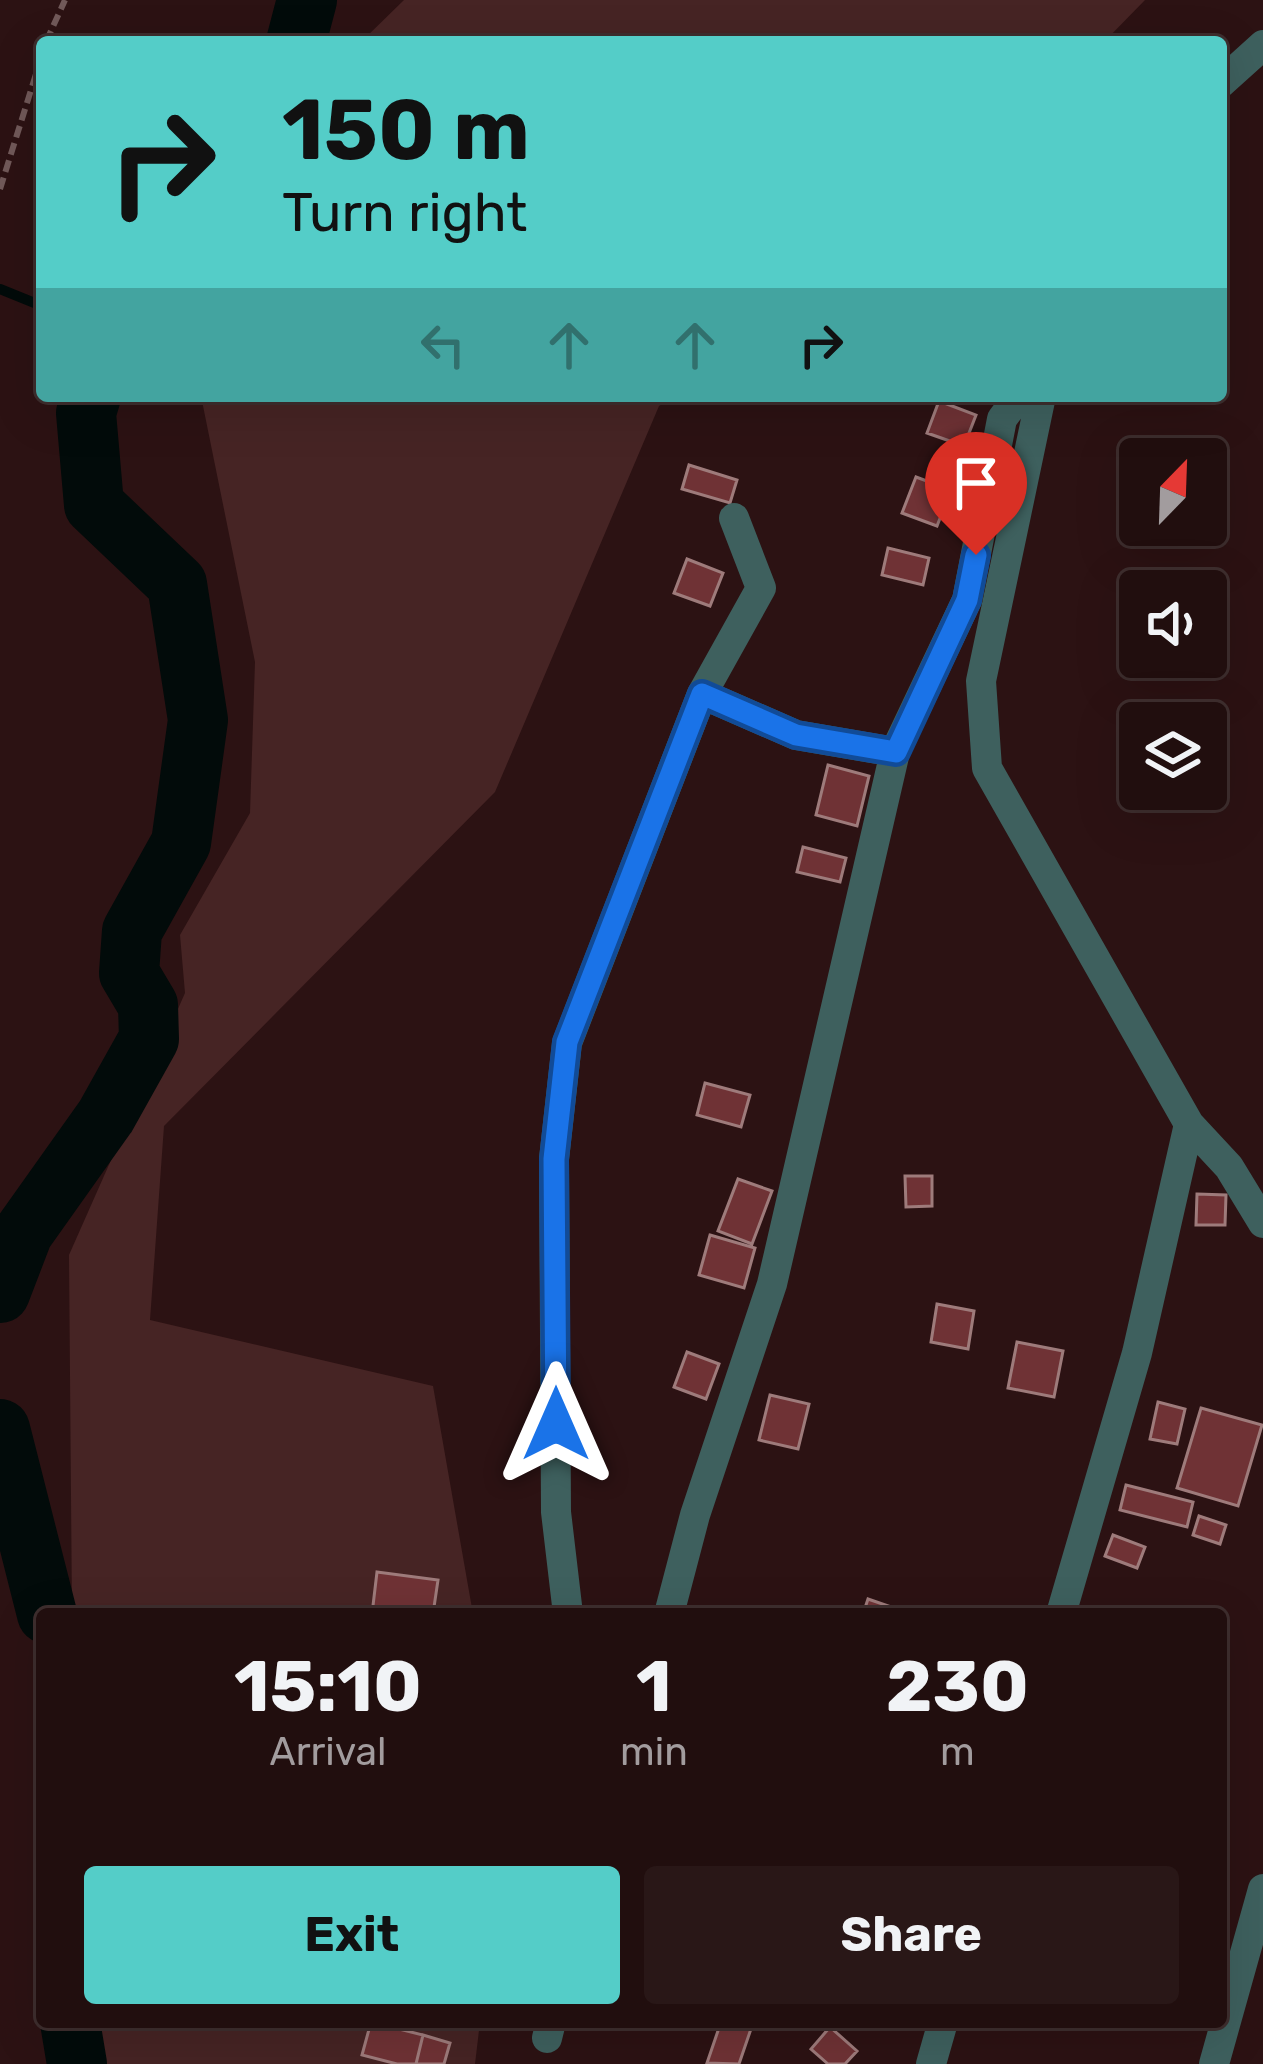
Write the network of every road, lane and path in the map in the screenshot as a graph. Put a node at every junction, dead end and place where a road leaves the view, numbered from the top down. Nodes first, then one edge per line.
1 (65, 0) edge
2 (49, 36) edge
3 (1263, 45) edge
4 (36, 74) edge
5 (1227, 78) edge
6 (0, 189) edge
7 (1015, 402) edge
8 (1041, 402) edge
9 (734, 518) dead end
10 (702, 694) junction
11 (896, 752) junction
12 (1189, 1124) junction
13 (1263, 1222) edge
14 (567, 1608) edge
15 (671, 1608) edge
16 (1063, 1608) edge
17 (1263, 1889) edge
18 (1227, 2018) edge
19 (941, 2028) edge
20 (1224, 2028) edge
21 (931, 2064) edge
22 (1214, 2064) edge

1 - 2 path
3 - 5 street
4 - 6 path
7 - 11 street
8 - 12 street
9 - 10 street
10 - 11 street
10 - 14 street
11 - 15 street
12 - 13 street
12 - 16 street
17 - 18 street
19 - 21 street
20 - 22 street

